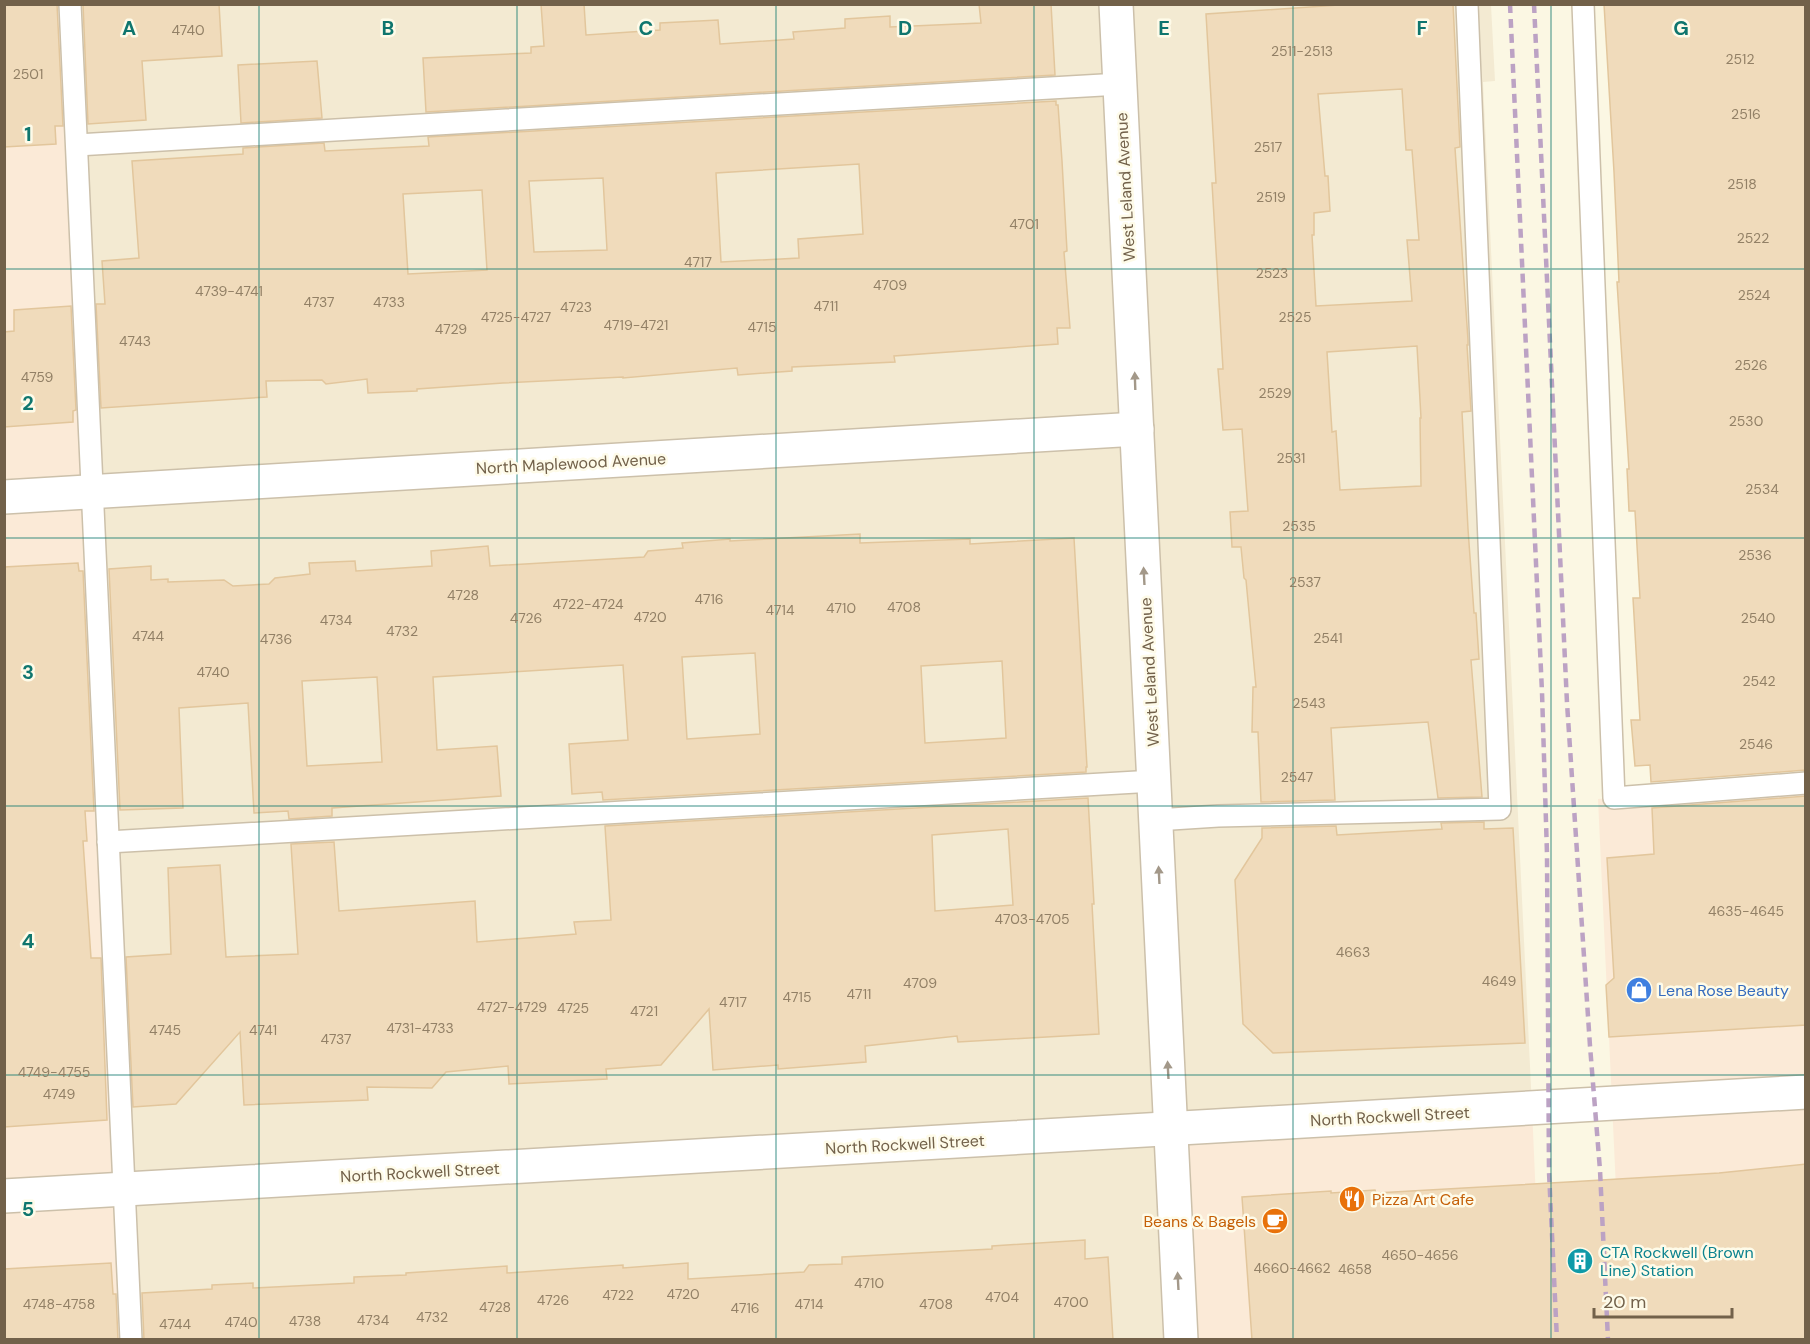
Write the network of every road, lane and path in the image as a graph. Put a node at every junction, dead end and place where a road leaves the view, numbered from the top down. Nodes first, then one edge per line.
1 (70, 4) edge
2 (1116, 4) edge
3 (1467, 4) edge
4 (1583, 4) edge
5 (1120, 84) junction
6 (77, 145) junction
7 (1137, 429) junction
8 (93, 492) junction
9 (4, 497) edge
10 (1154, 781) junction
11 (1806, 783) edge
12 (1156, 820) junction
13 (108, 842) junction
14 (1806, 1092) edge
15 (1171, 1128) junction
16 (124, 1189) junction
17 (4, 1196) edge
18 (131, 1340) edge
19 (1181, 1340) edge

1 - 6 lane
2 - 5 street, West Leland Avenue
3 - 12 lane
4 - 11 lane
5 - 6 lane
7 -> 5 street, West Leland Avenue
6 - 8 lane
7 - 8 street, North Maplewood Avenue
10 -> 7 street, West Leland Avenue
8 - 9 street, North Maplewood Avenue
8 - 13 lane
10 - 12 street, West Leland Avenue
10 - 13 lane
15 -> 12 street, West Leland Avenue
13 - 16 lane
14 - 15 street, North Rockwell Street
15 - 16 street, North Rockwell Street
19 -> 15 street, West Leland Avenue
16 - 17 street, North Rockwell Street
16 - 18 lane

